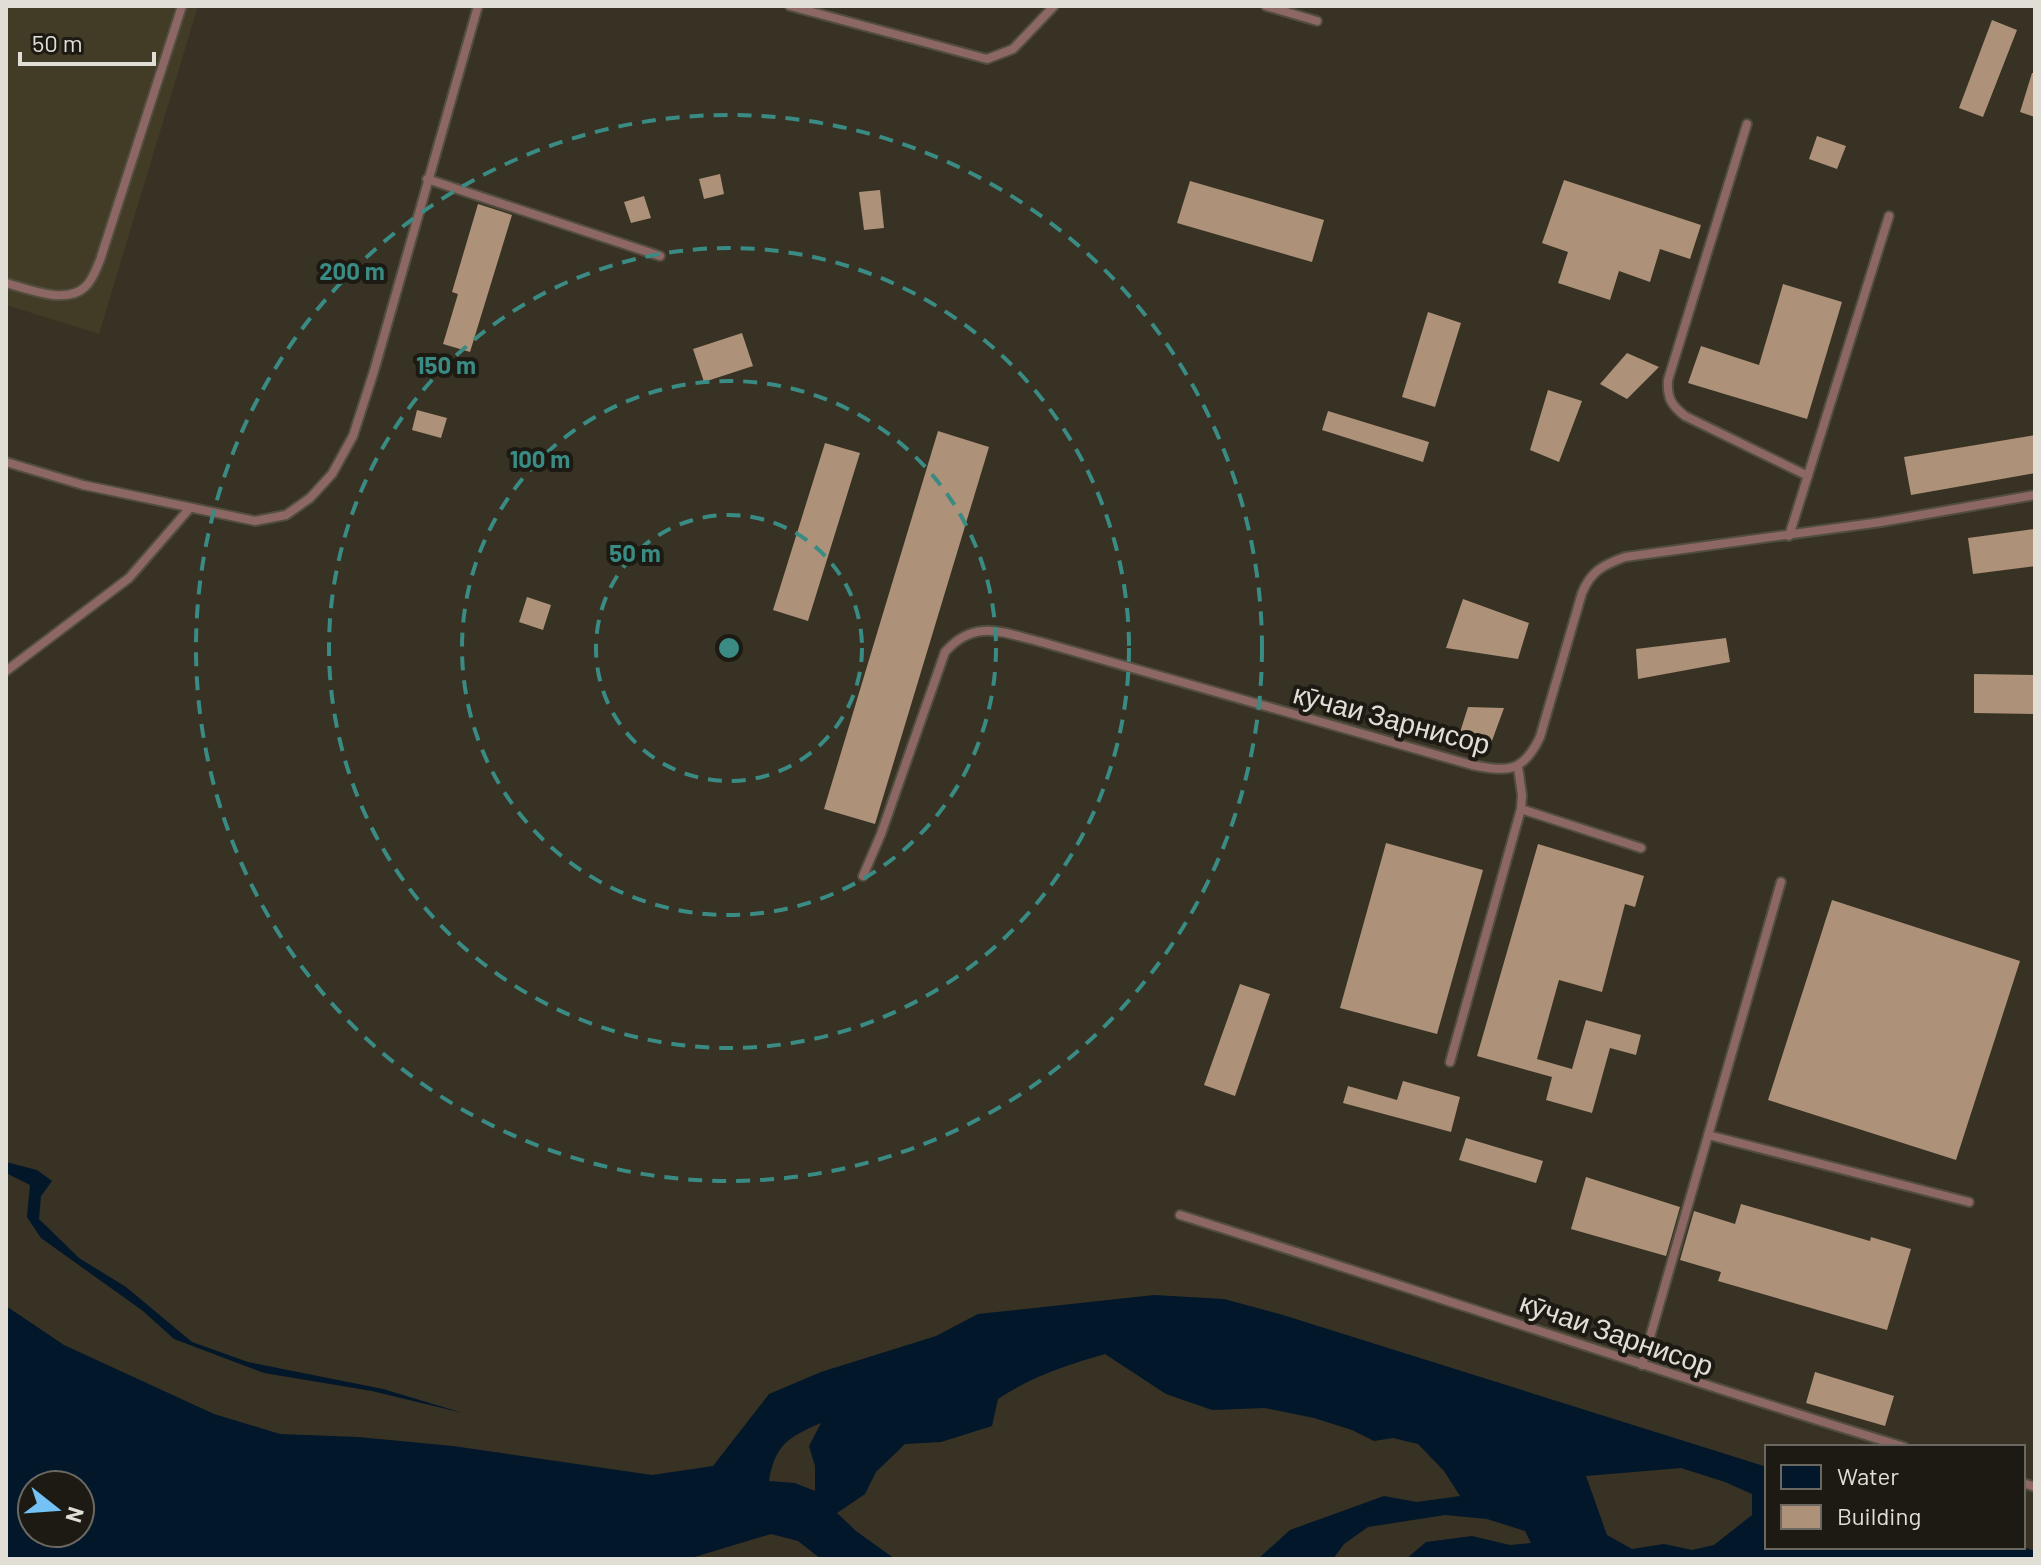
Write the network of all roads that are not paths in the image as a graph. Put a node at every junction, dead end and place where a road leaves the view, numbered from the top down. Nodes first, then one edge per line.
1 (182, 6) edge
2 (478, 6) edge
3 (790, 6) edge
4 (1054, 6) edge
5 (1266, 6) edge
6 (1317, 21) dead end
7 (1747, 124) dead end
8 (427, 179) junction
9 (1889, 216) dead end
10 (660, 256) dead end
11 (6, 283) edge
12 (6, 462) edge
13 (1808, 476) junction
14 (2035, 495) edge
15 (189, 509) junction
16 (1789, 536) junction
17 (6, 671) edge
18 (1518, 767) junction
19 (1521, 809) junction
20 (1641, 848) dead end
21 (863, 876) dead end
22 (1781, 882) dead end
23 (1450, 1062) dead end
24 (1708, 1135) junction
25 (1969, 1202) dead end
26 (1180, 1215) dead end
27 (1642, 1365) junction
28 (1898, 1445) edge

1 - 11 lane
2 - 8 lane
3 - 4 lane
5 - 6 lane
7 - 13 lane
8 - 10 lane
8 - 15 lane
9 - 13 lane
12 - 15 lane
13 - 16 lane
14 - 16 lane, кӯчаи Зарнисор
15 - 17 lane
16 - 18 lane, кӯчаи Зарнисор
18 - 19 lane
18 - 21 lane, кӯчаи Зарнисор
19 - 20 lane
19 - 23 lane
22 - 24 lane
24 - 25 lane
24 - 27 lane
26 - 27 lane, кӯчаи Зарнисор
27 - 28 lane, кӯчаи Зарнисор

